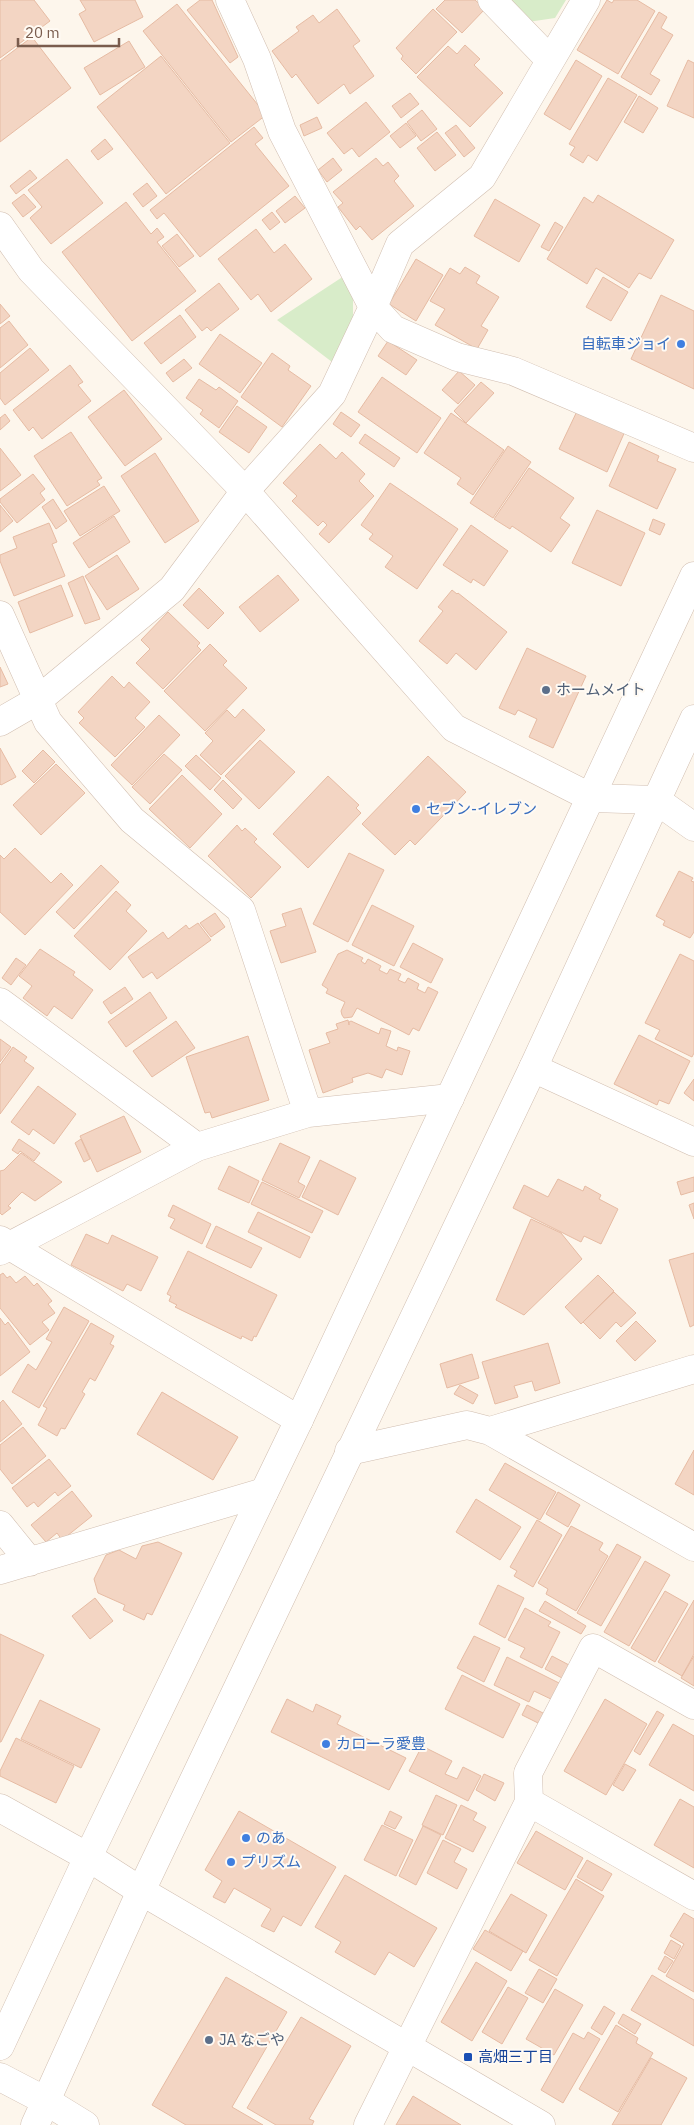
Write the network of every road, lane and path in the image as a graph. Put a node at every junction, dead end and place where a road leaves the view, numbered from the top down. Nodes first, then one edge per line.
1 (230, 0) edge
2 (492, 0) edge
3 (586, 0) edge
4 (550, 60) junction
5 (0, 226) edge
6 (374, 307) junction
7 (694, 448) edge
8 (245, 491) junction
9 (694, 576) edge
10 (0, 615) edge
11 (38, 700) junction
12 (694, 719) edge
13 (0, 722) edge
14 (592, 798) junction
15 (656, 800) junction
16 (694, 827) edge
17 (0, 1002) edge
18 (532, 1068) junction
19 (450, 1098) junction
20 (308, 1113) junction
21 (694, 1142) edge
22 (197, 1147) junction
23 (3, 1246) edge
24 (694, 1369) edge
25 (299, 1420) junction
26 (490, 1430) junction
27 (349, 1451) junction
28 (264, 1492) junction
29 (0, 1525) edge
30 (694, 1547) edge
31 (30, 1562) junction
32 (0, 1570) edge
33 (694, 1705) edge
34 (529, 1802) junction
35 (0, 1808) edge
36 (88, 1858) junction
37 (141, 1891) junction
38 (694, 1896) edge
39 (0, 2046) edge
40 (407, 2046) junction
41 (0, 2077) edge
42 (41, 2113) edge
43 (85, 2125) edge
44 (368, 2125) edge
45 (541, 2125) edge

1 - 6 street
2 - 4 street
3 - 4 street
4 - 6 street
5 - 8 street
6 - 7 street
6 - 8 street
8 - 11 street
8 - 14 street
9 - 14 street
10 - 11 street
11 - 13 street
11 - 20 street
12 - 15 street
14 - 15 street
14 - 19 street
15 - 16 street
15 - 18 street
17 - 22 street
18 - 21 street
18 - 27 street
19 - 20 street
19 - 25 street
20 - 22 street
22 - 23 street
23 - 25 street
24 - 26 street
25 - 28 street
26 - 27 street
26 - 30 street
27 - 37 street
28 - 31 street
28 - 36 street
29 - 31 street
31 - 32 street
33 - 34 street
34 - 38 street
34 - 40 street
35 - 36 street
36 - 37 street
36 - 39 street
37 - 40 street
37 - 42 street
40 - 44 street
40 - 45 street
41 - 42 street
42 - 43 street

